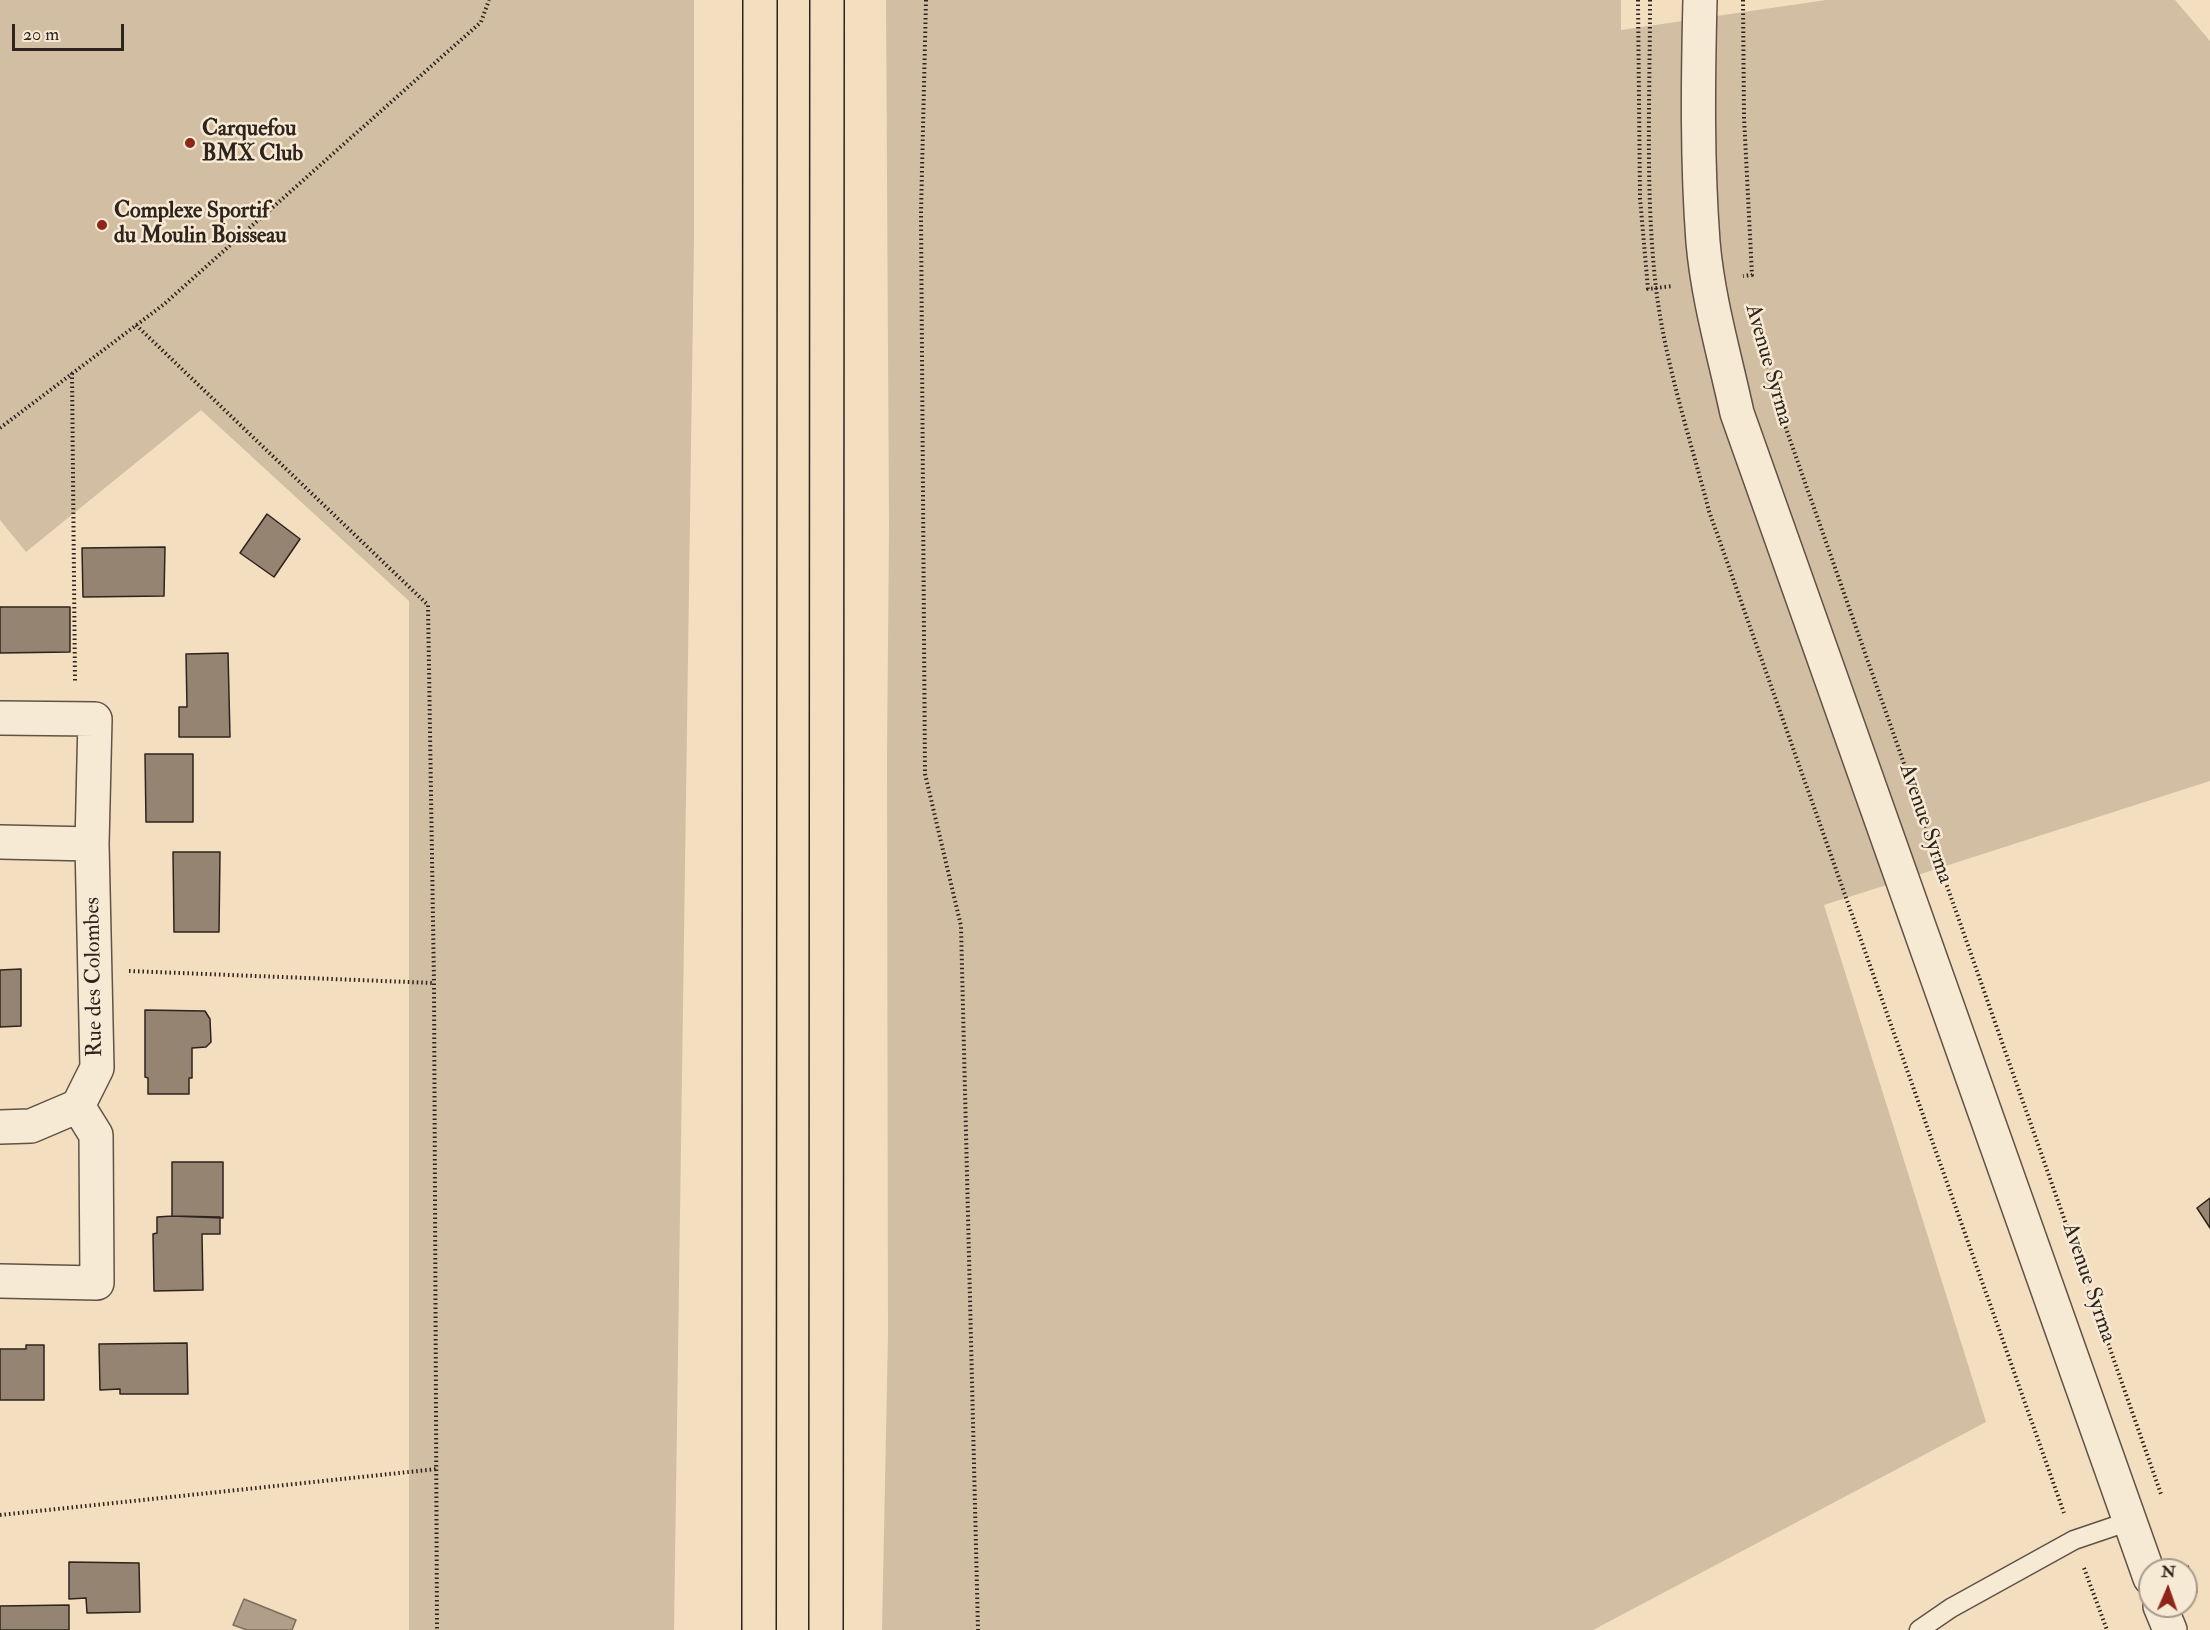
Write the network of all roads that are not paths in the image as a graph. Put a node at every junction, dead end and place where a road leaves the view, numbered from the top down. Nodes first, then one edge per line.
1 (759, 0) edge
2 (826, 0) edge
3 (1700, 0) edge
4 (0, 718) edge
5 (0, 842) edge
6 (92, 844) junction
7 (78, 1106) junction
8 (0, 1127) edge
9 (0, 1281) edge
10 (2130, 1521) junction
11 (2143, 1558) edge
12 (759, 1630) edge
13 (825, 1630) edge
14 (1918, 1630) edge

1 - 12 highway
2 - 13 highway
3 - 10 street, Avenue Syrma
4 - 6 street, Rue des Colombes
5 - 6 street
6 - 7 street, Rue des Colombes
7 - 8 street
7 - 9 street
10 - 11 street, Avenue Syrma
10 - 14 lane

